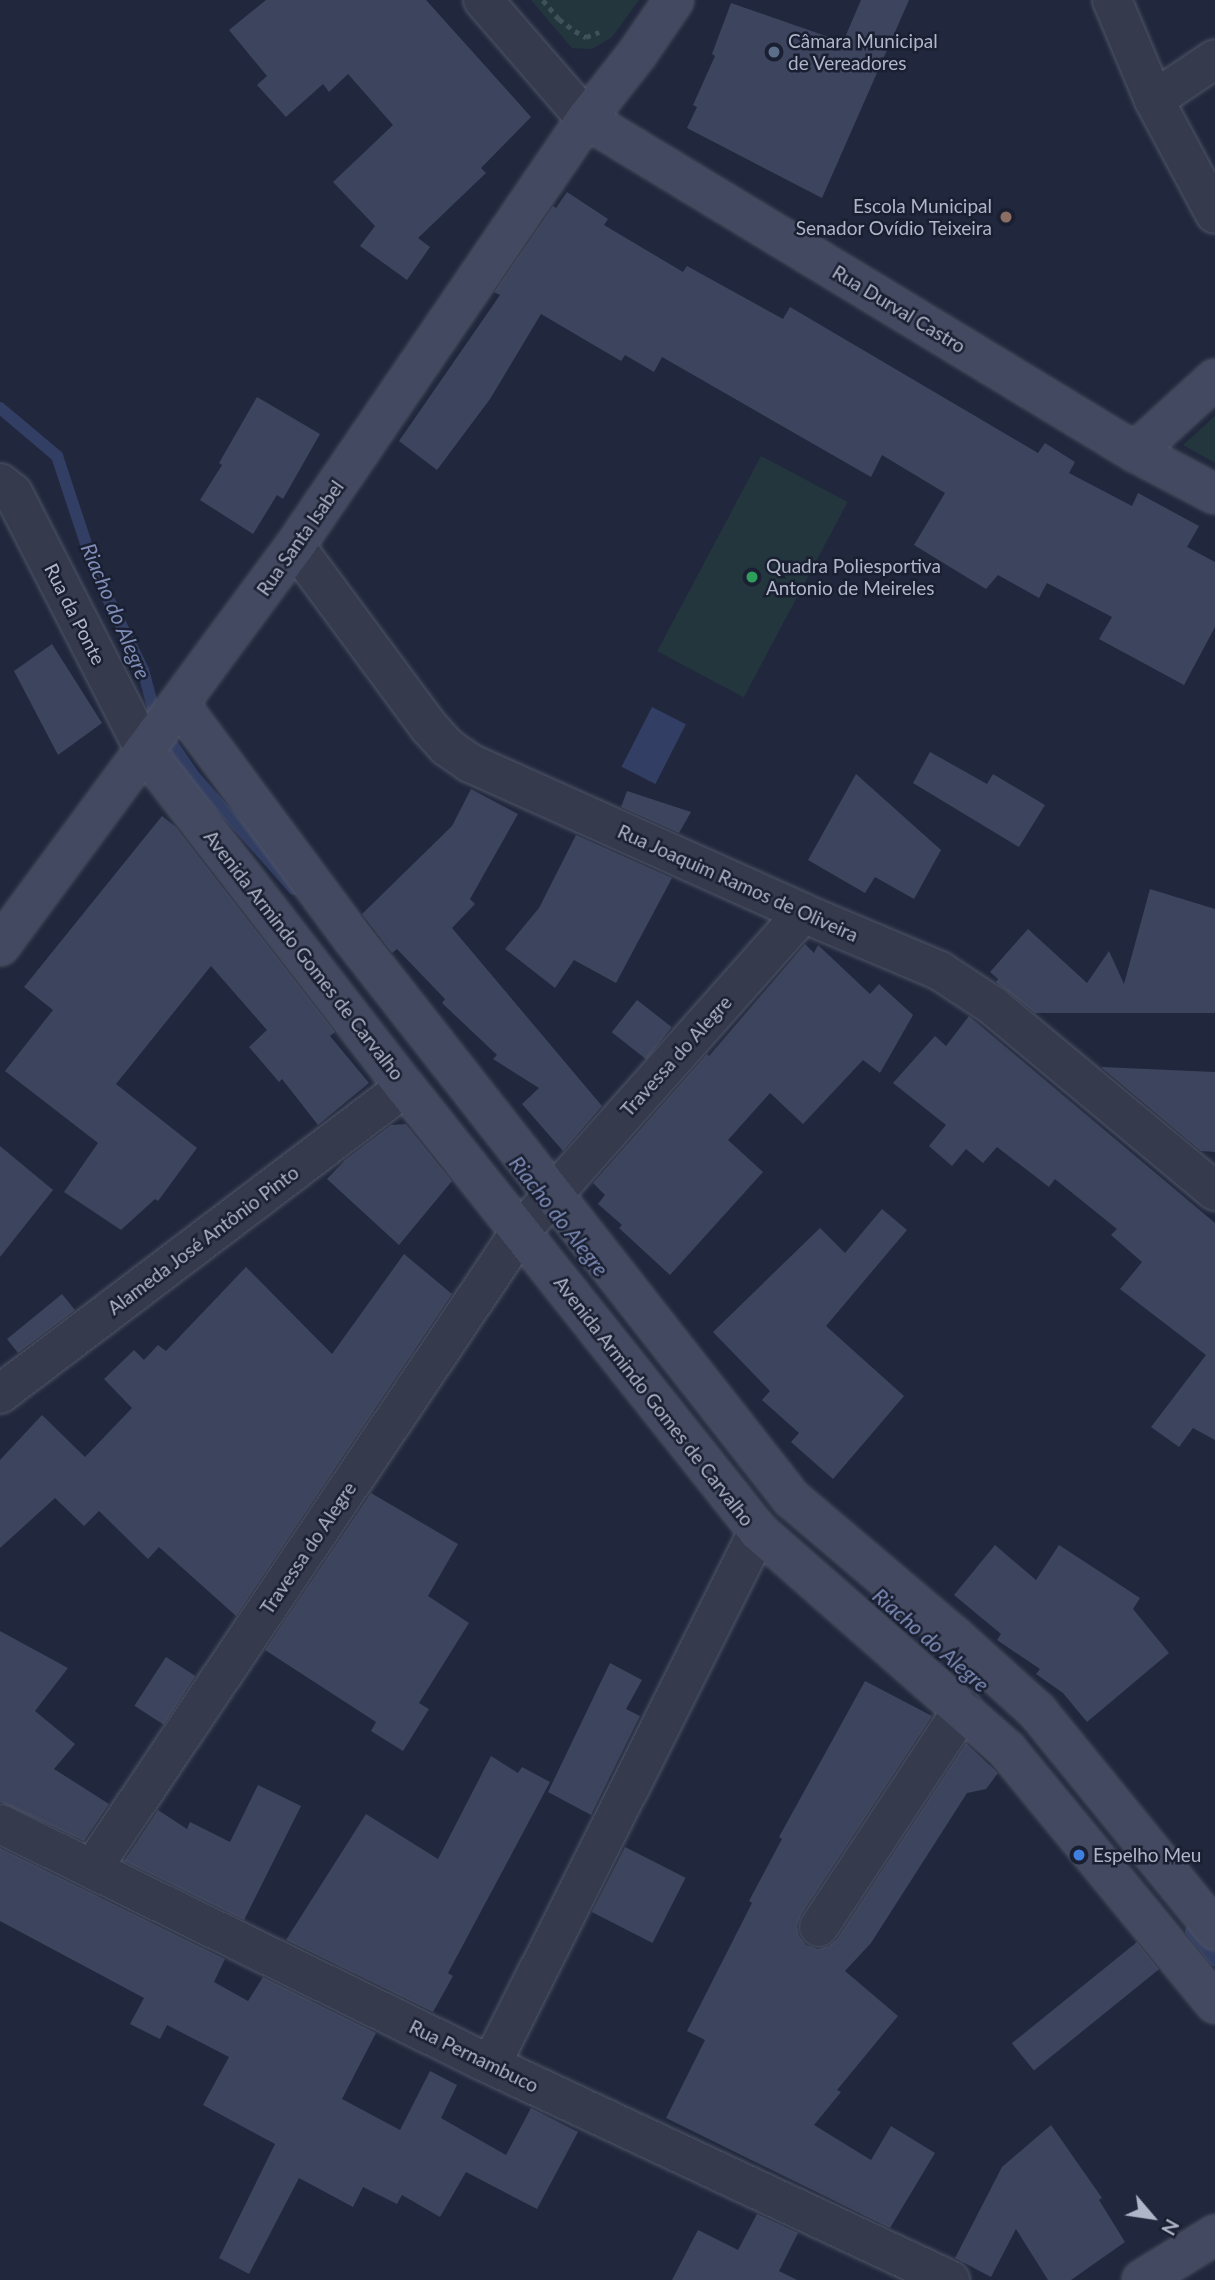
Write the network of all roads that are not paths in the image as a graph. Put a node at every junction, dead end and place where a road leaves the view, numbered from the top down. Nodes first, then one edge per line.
1 (483, 0) edge
2 (674, 0) edge
3 (1112, 0) edge
4 (1215, 59) edge
5 (1153, 100) junction
6 (586, 119) junction
7 (1215, 214) edge
8 (1215, 379) edge
9 (1135, 453) junction
10 (0, 483) edge
11 (1215, 494) edge
12 (296, 546) junction
13 (178, 708) junction
14 (145, 751) junction
15 (803, 913) junction
16 (0, 946) edge
17 (405, 1087) junction
18 (1215, 1191) edge
19 (537, 1213) junction
20 (0, 1394) edge
21 (758, 1531) junction
22 (963, 1709) junction
23 (0, 1825) edge
24 (92, 1869) junction
25 (819, 1927) dead end
26 (1215, 1930) edge
27 (1215, 2003) edge
28 (491, 2065) junction
29 (1215, 2235) edge
30 (950, 2280) edge
31 (1142, 2280) edge

1 - 6 street
2 - 6 street, Rua Santa Isabel
3 - 5 street
4 - 5 street
5 - 7 street
6 - 9 street, Rua Durval Castro
6 - 12 street, Rua Santa Isabel
8 - 9 street
9 - 11 street, Rua Durval Castro
10 - 14 street, Rua da Ponte
12 - 13 street, Rua Santa Isabel
12 - 15 street, Rua Joaquim Ramos de Oliveira
13 - 14 street, Rua Santa Isabel
13 - 19 street, Avenida Armindo Gomes de Carvalho
14 - 16 street, Rua Santa Isabel
14 - 17 street, Avenida Armindo Gomes de Carvalho
15 - 18 street, Rua Joaquim Ramos de Oliveira
15 - 19 street, Travessa do Alegre
17 - 19 street, Avenida Armindo Gomes de Carvalho
17 - 20 street, Alameda José Antônio Pinto
19 - 21 street, Avenida Armindo Gomes de Carvalho
19 - 24 street, Travessa do Alegre
19 - 26 street, Avenida Armindo Gomes de Carvalho
21 - 22 street, Avenida Armindo Gomes de Carvalho
21 - 28 street
22 - 25 street
22 - 27 street, Avenida Armindo Gomes de Carvalho
23 - 24 street, Rua Pernambuco
24 - 28 street, Rua Pernambuco
28 - 30 street, Rua Pernambuco
29 - 31 street

